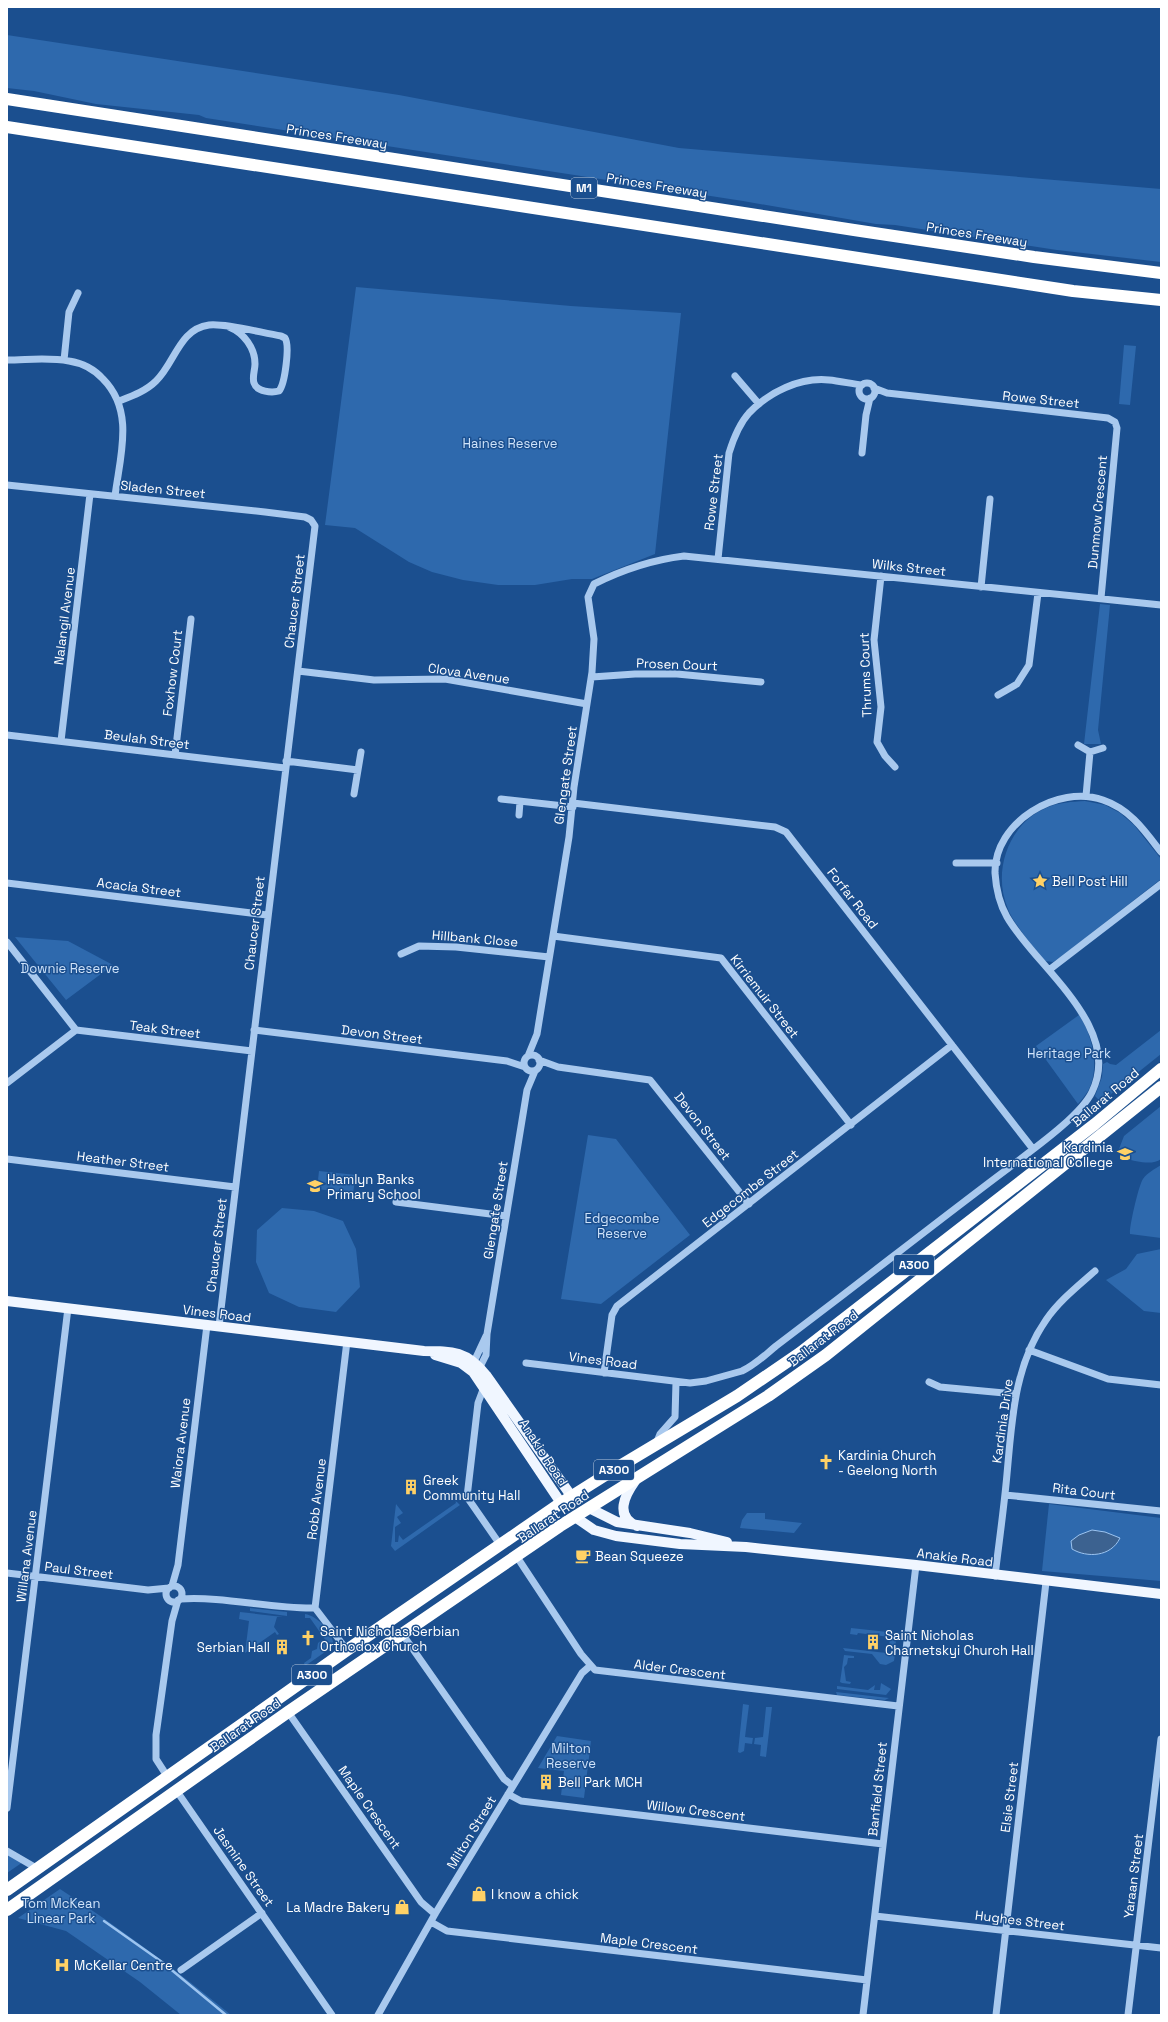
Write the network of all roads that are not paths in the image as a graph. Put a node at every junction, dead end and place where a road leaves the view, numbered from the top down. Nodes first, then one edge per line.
1 (7, 99) edge
2 (7, 127) edge
3 (1161, 273) edge
4 (78, 293) dead end
5 (1161, 300) edge
6 (229, 327) junction
7 (7, 360) edge
8 (64, 360) junction
9 (735, 376) dead end
10 (840, 382) junction
11 (862, 385) junction
12 (874, 388) junction
13 (887, 393) junction
14 (867, 396) junction
15 (119, 401) junction
16 (759, 404) junction
17 (1117, 428) joint
18 (862, 453) dead end
19 (7, 485) edge
20 (90, 494) junction
21 (115, 496) junction
22 (990, 499) dead end
23 (314, 523) joint
24 (718, 559) junction
25 (655, 560) joint
26 (881, 576) junction
27 (981, 587) junction
28 (1038, 593) junction
29 (1101, 598) junction
30 (1161, 605) edge
31 (191, 619) dead end
32 (298, 671) junction
33 (592, 677) junction
34 (761, 682) dead end
35 (998, 695) dead end
36 (587, 704) junction
37 (7, 735) edge
38 (61, 741) junction
39 (1078, 745) dead end
40 (1103, 748) dead end
41 (360, 752) dead end
42 (1090, 752) junction
43 (175, 755) junction
44 (285, 765) junction
45 (895, 767) dead end
46 (358, 770) junction
47 (354, 794) dead end
48 (1086, 796) junction
49 (501, 799) dead end
50 (520, 802) junction
51 (573, 805) junction
52 (519, 815) dead end
53 (1161, 852) edge
54 (956, 863) dead end
55 (997, 863) junction
56 (7, 883) edge
57 (1161, 884) edge
58 (267, 915) junction
59 (553, 936) junction
60 (7, 942) edge
61 (401, 954) dead end
62 (549, 957) junction
63 (1049, 970) junction
64 (76, 1030) junction
65 (254, 1030) junction
66 (536, 1034) junction
67 (952, 1045) junction
68 (252, 1051) junction
69 (527, 1057) junction
70 (538, 1059) junction
71 (507, 1061) junction
72 (558, 1067) junction
73 (526, 1068) junction
74 (1161, 1069) edge
75 (536, 1070) junction
76 (7, 1083) edge
77 (1161, 1087) edge
78 (527, 1090) junction
79 (850, 1124) junction
80 (1033, 1149) junction
81 (7, 1160) edge
82 (235, 1186) junction
83 (396, 1202) dead end
84 (749, 1204) junction
85 (506, 1216) junction
86 (1095, 1271) dead end
87 (7, 1301) edge
88 (68, 1308) junction
89 (207, 1325) junction
90 (219, 1326) junction
91 (347, 1341) junction
92 (1029, 1350) junction
93 (526, 1363) dead end
94 (475, 1368) junction
95 (604, 1373) junction
96 (676, 1382) junction
97 (701, 1382) joint
98 (929, 1382) dead end
99 (1161, 1385) edge
100 (484, 1387) junction
101 (1015, 1394) junction
102 (656, 1444) junction
103 (640, 1475) junction
104 (1005, 1495) junction
105 (572, 1496) junction
106 (561, 1503) junction
107 (589, 1508) junction
108 (1161, 1511) edge
109 (575, 1517) junction
110 (637, 1526) junction
111 (502, 1546) junction
112 (746, 1547) junction
113 (517, 1557) junction
114 (916, 1566) junction
115 (7, 1573) edge
116 (35, 1576) junction
117 (995, 1576) junction
118 (1046, 1582) junction
119 (175, 1588) junction
120 (148, 1590) junction
121 (1161, 1594) edge
122 (202, 1597) junction
123 (168, 1598) junction
124 (179, 1600) junction
125 (316, 1608) junction
126 (172, 1621) junction
127 (403, 1635) junction
128 (346, 1650) junction
129 (590, 1666) junction
130 (898, 1706) junction
131 (288, 1712) junction
132 (1161, 1739) edge
133 (167, 1776) junction
134 (513, 1786) junction
135 (176, 1790) junction
136 (508, 1794) junction
137 (7, 1808) edge
138 (883, 1844) junction
139 (7, 1851) edge
140 (38, 1869) junction
141 (7, 1890) edge
142 (7, 1910) edge
143 (262, 1913) junction
144 (434, 1914) junction
145 (875, 1916) junction
146 (431, 1922) junction
147 (1006, 1930) junction
148 (1136, 1945) junction
149 (1161, 1948) edge
150 (181, 1970) dead end
151 (867, 1980) junction
152 (332, 2015) edge
153 (378, 2015) edge
154 (863, 2015) edge
155 (996, 2015) edge
156 (1128, 2015) edge

1 - 3 highway, Princes Freeway / M1
2 - 5 highway, M1
4 - 8 street
6 - 6 street
6 - 15 street
7 - 8 street
8 - 15 street
9 - 16 street
10 - 11 street, Rowe Street
10 - 14 street, Rowe Street
10 - 16 street, Rowe Street
11 - 12 street, Rowe Street
11 - 14 street
12 - 13 street, Rowe Street
12 - 14 street
13 - 14 street, Rowe Street
13 - 17 street, Rowe Street
14 - 18 street
15 - 21 street
16 - 24 street, Rowe Street
17 - 29 street, Dunmow Crescent
19 - 20 street, Sladen Street
20 - 21 street, Sladen Street
20 - 38 street, Nalangil Avenue
21 - 23 street, Sladen Street
22 - 27 street
23 - 32 street, Chaucer Street
24 - 25 street, Wilks Street
24 - 26 street, Wilks Street
25 - 33 street, Glengate Street
26 - 27 street, Wilks Street
26 - 45 street, Thrums Court
27 - 28 street, Wilks Street
28 - 29 street, Wilks Street
28 - 35 street
29 - 30 street, Wilks Street
31 - 43 street, Foxhow Court
32 - 36 street, Clova Avenue
32 - 44 street, Chaucer Street
33 - 34 street, Prosen Court
33 - 36 street, Glengate Street
36 - 51 street, Glengate Street
37 - 38 street, Beulah Street
38 - 43 street, Beulah Street
39 - 42 street
40 - 42 street
41 - 46 street
42 - 48 street
43 - 44 street, Beulah Street
44 - 46 street, Beulah Street
44 - 58 street, Chaucer Street
46 - 47 street
48 - 53 street
48 - 55 street
49 - 50 street, Forfar Road
50 - 51 street, Forfar Road
50 - 52 street
51 - 59 street, Glengate Street
51 - 67 street, Forfar Road
54 - 55 street
55 - 63 street
56 - 58 street, Acacia Street
57 - 63 street
58 - 65 street, Chaucer Street
59 - 62 street, Glengate Street
59 - 79 street, Kirriemuir Street
60 - 64 street
61 - 62 street, Hillbank Close
62 - 66 street, Glengate Street
63 - 80 street, Ballarat Road
64 - 68 street, Teak Street
64 - 76 street
65 - 68 street, Chaucer Street
65 - 71 street, Devon Street
66 - 69 street, Glengate Street
66 - 70 street, Glengate Street
67 - 79 street, Edgecombe Street
67 - 80 street, Forfar Road
68 - 82 street, Chaucer Street
69 - 70 street
69 - 71 street, Devon Street
69 - 73 street
70 - 72 street, Devon Street
70 - 75 street
71 - 73 street, Devon Street
72 - 75 street, Devon Street
72 - 84 street, Devon Street
73 - 75 street
73 - 78 street, Glengate Street
74 - 102 highway, Ballarat Road / A300
75 - 78 street, Glengate Street
77 - 103 highway, Ballarat Road / A300
78 - 85 street, Glengate Street
79 - 84 street, Edgecombe Street
80 - 97 street, Ballarat Road
81 - 82 street, Heather Street
82 - 90 street, Chaucer Street
83 - 85 street
84 - 95 street, Edgecombe Street
85 - 94 street, Glengate Street
86 - 92 street, Kardinia Drive
87 - 88 main road, Vines Road
88 - 89 main road, Vines Road
88 - 116 street, Willana Avenue
89 - 90 main road, Vines Road
89 - 119 street, Waiora Avenue
90 - 91 main road, Vines Road
91 - 94 main road, Vines Road
91 - 125 street, Robb Avenue
92 - 99 street
92 - 101 street, Kardinia Drive
93 - 95 street, Vines Road
94 - 100 main road, Anakie Road
94 - 105 main road, Anakie Road
95 - 96 street, Vines Road
96 - 97 street, Vines Road
96 - 102 street
98 - 101 street
100 - 106 main road, Anakie Road
100 - 111 street
101 - 104 street, Kardinia Drive
102 - 105 highway, Ballarat Road / A300
103 - 107 highway, Ballarat Road / A300
103 - 110 main road
104 - 108 street, Rita Court
104 - 117 street, Kardinia Drive
105 - 106 highway, Ballarat Road / A300
105 - 107 highway, Anakie Road
106 - 109 highway, Anakie Road
106 - 111 highway, Ballarat Road / A300
107 - 109 highway, Ballarat Road / A300
107 - 110 main road, Anakie Road
109 - 112 main road, Anakie Road
109 - 113 highway, Ballarat Road / A300
110 - 112 main road, Anakie Road
111 - 128 highway, Ballarat Road / A300
112 - 114 main road, Anakie Road
113 - 127 highway, Ballarat Road / A300
113 - 129 street
114 - 117 main road, Anakie Road
114 - 130 street, Banfield Street
115 - 116 street, Paul Street
116 - 120 street, Paul Street
116 - 137 street, Willana Avenue
117 - 118 main road, Anakie Road
118 - 121 main road, Anakie Road
118 - 147 street, Elsie Street
119 - 120 street, Paul Street
119 - 122 street, Paul Street
119 - 123 street
119 - 124 street
120 - 123 street, Paul Street
122 - 124 street, Paul Street
122 - 125 street, Paul Street
123 - 124 street, Paul Street
123 - 126 street
124 - 126 street
125 - 128 street
126 - 133 street
127 - 131 highway, Ballarat Road / A300
127 - 134 street
128 - 133 highway, Ballarat Road / A300
129 - 130 street, Alder Crescent
129 - 134 street, Milton Street
130 - 138 street, Banfield Street
131 - 135 highway, Ballarat Road / A300
131 - 144 street, Maple Crescent
132 - 148 street, Yaraan Street
133 - 135 highway
133 - 140 highway, Ballarat Road / A300
134 - 136 street, Milton Street
135 - 142 highway, Ballarat Road / A300
135 - 143 street, Jasmine Street
136 - 138 street, Willow Crescent
136 - 144 street, Milton Street
138 - 145 street, Banfield Street
139 - 140 street
140 - 141 highway, Ballarat Road / A300
143 - 150 street
143 - 152 street, Jasmine Street
144 - 146 street, Milton Street
145 - 147 street, Hughes Street
145 - 151 street, Banfield Street
146 - 151 street, Maple Crescent
146 - 153 street, Milton Street
147 - 148 street, Hughes Street
147 - 155 street, Elsie Street
148 - 149 street, Hughes Street
148 - 156 street, Yaraan Street
151 - 154 street, Banfield Street

